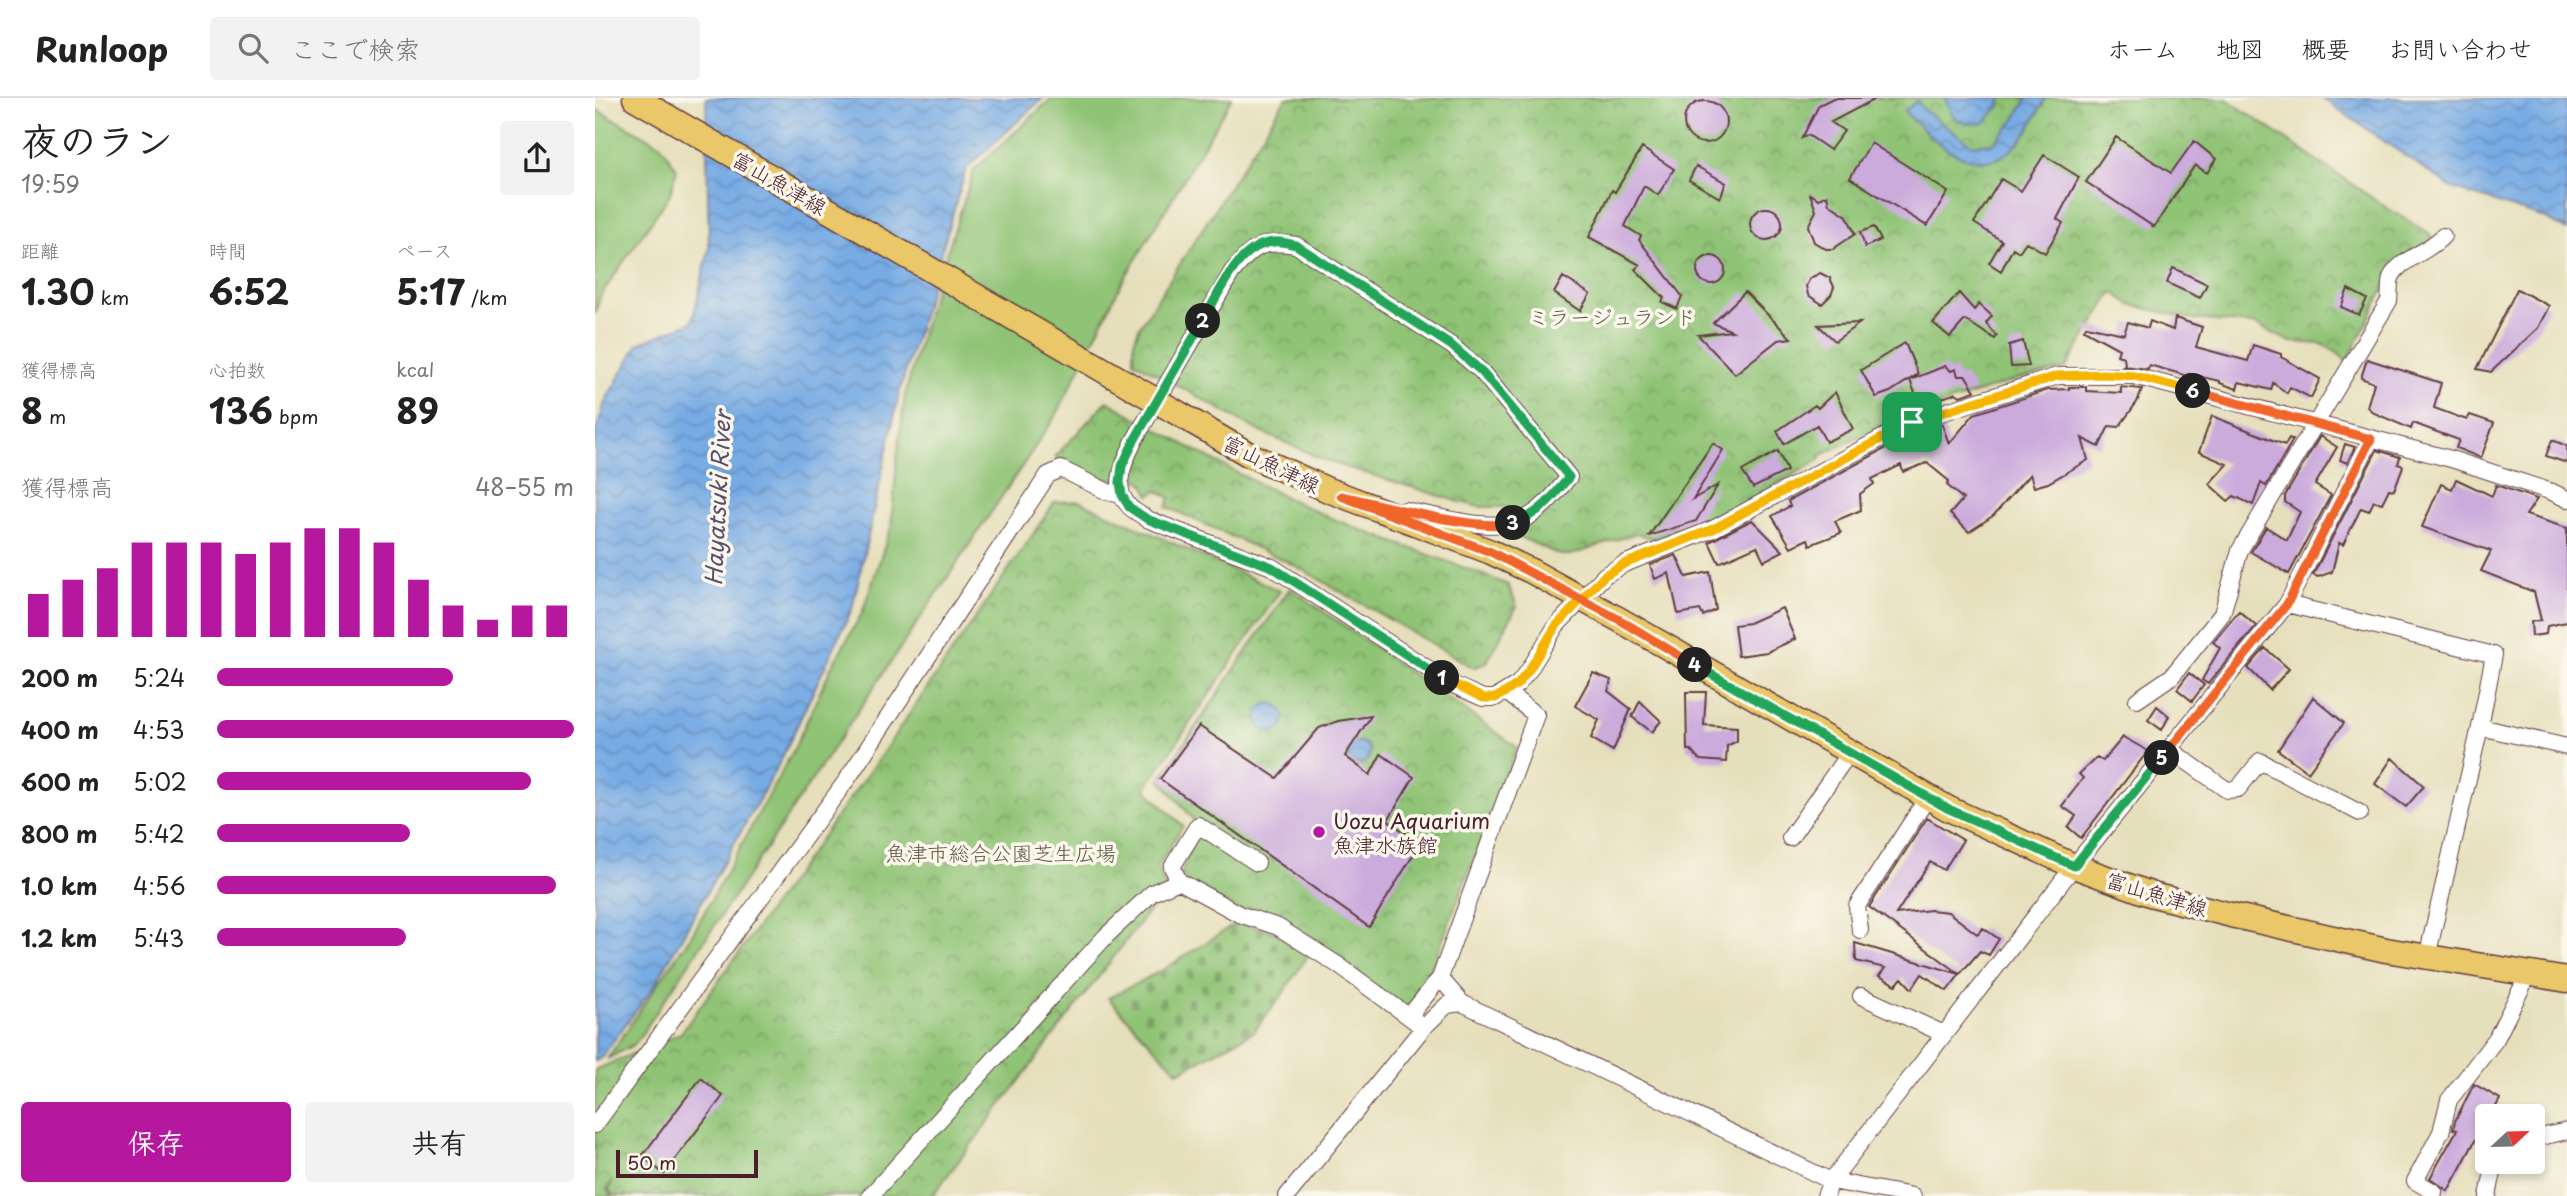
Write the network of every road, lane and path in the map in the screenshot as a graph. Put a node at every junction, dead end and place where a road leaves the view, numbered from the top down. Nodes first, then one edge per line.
1 (635, 98) edge
2 (2443, 236) dead end
3 (2316, 424) junction
4 (2371, 439) junction
5 (1122, 495) junction
6 (1341, 496) junction
7 (2567, 499) edge
8 (1582, 599) junction
9 (2287, 604) junction
10 (1506, 692) junction
11 (2137, 700) dead end
12 (2480, 727) junction
13 (2567, 747) edge
14 (2169, 749) junction
15 (1850, 753) junction
16 (1928, 797) junction
17 (2360, 813) dead end
18 (1790, 838) dead end
19 (1257, 863) dead end
20 (2074, 866) junction
21 (1179, 881) junction
22 (1860, 930) dead end
23 (2427, 957) junction
24 (2528, 975) junction
25 (1440, 978) junction
26 (2567, 980) edge
27 (1861, 996) dead end
28 (1462, 1003) junction
29 (1417, 1023) junction
30 (1944, 1034) junction
31 (595, 1125) edge
32 (2567, 1131) edge
33 (2545, 1136) edge
34 (2493, 1174) edge
35 (1828, 1189) edge
36 (870, 1196) edge
37 (1287, 1196) edge
38 (1913, 1196) edge
39 (2433, 1196) edge
40 (2488, 1196) edge

1 - 6 main road, 富山魚津線, bridge
2 - 3 street
3 - 4 street
3 - 8 street
3 - 11 street
4 - 7 street
4 - 9 street
5 - 6 street
5 - 10 street
5 - 31 street
6 - 8 main road, 富山魚津線
8 - 10 street
8 - 15 main road, 富山魚津線
9 - 12 street
9 - 14 street
10 - 25 street
12 - 13 street
12 - 23 street
14 - 17 street
14 - 20 street
15 - 16 main road, 富山魚津線
15 - 18 street
16 - 20 main road, 富山魚津線
16 - 22 street
19 - 21 street
20 - 23 main road, 富山魚津線
20 - 30 street
21 - 29 street
21 - 36 street
23 - 24 main road, 富山魚津線
24 - 26 main road, 富山魚津線
24 - 39 street
25 - 28 street
25 - 29 street
27 - 30 street
28 - 29 street
28 - 35 street
29 - 37 street
30 - 35 street
32 - 33 street
34 - 40 street
35 - 38 street

